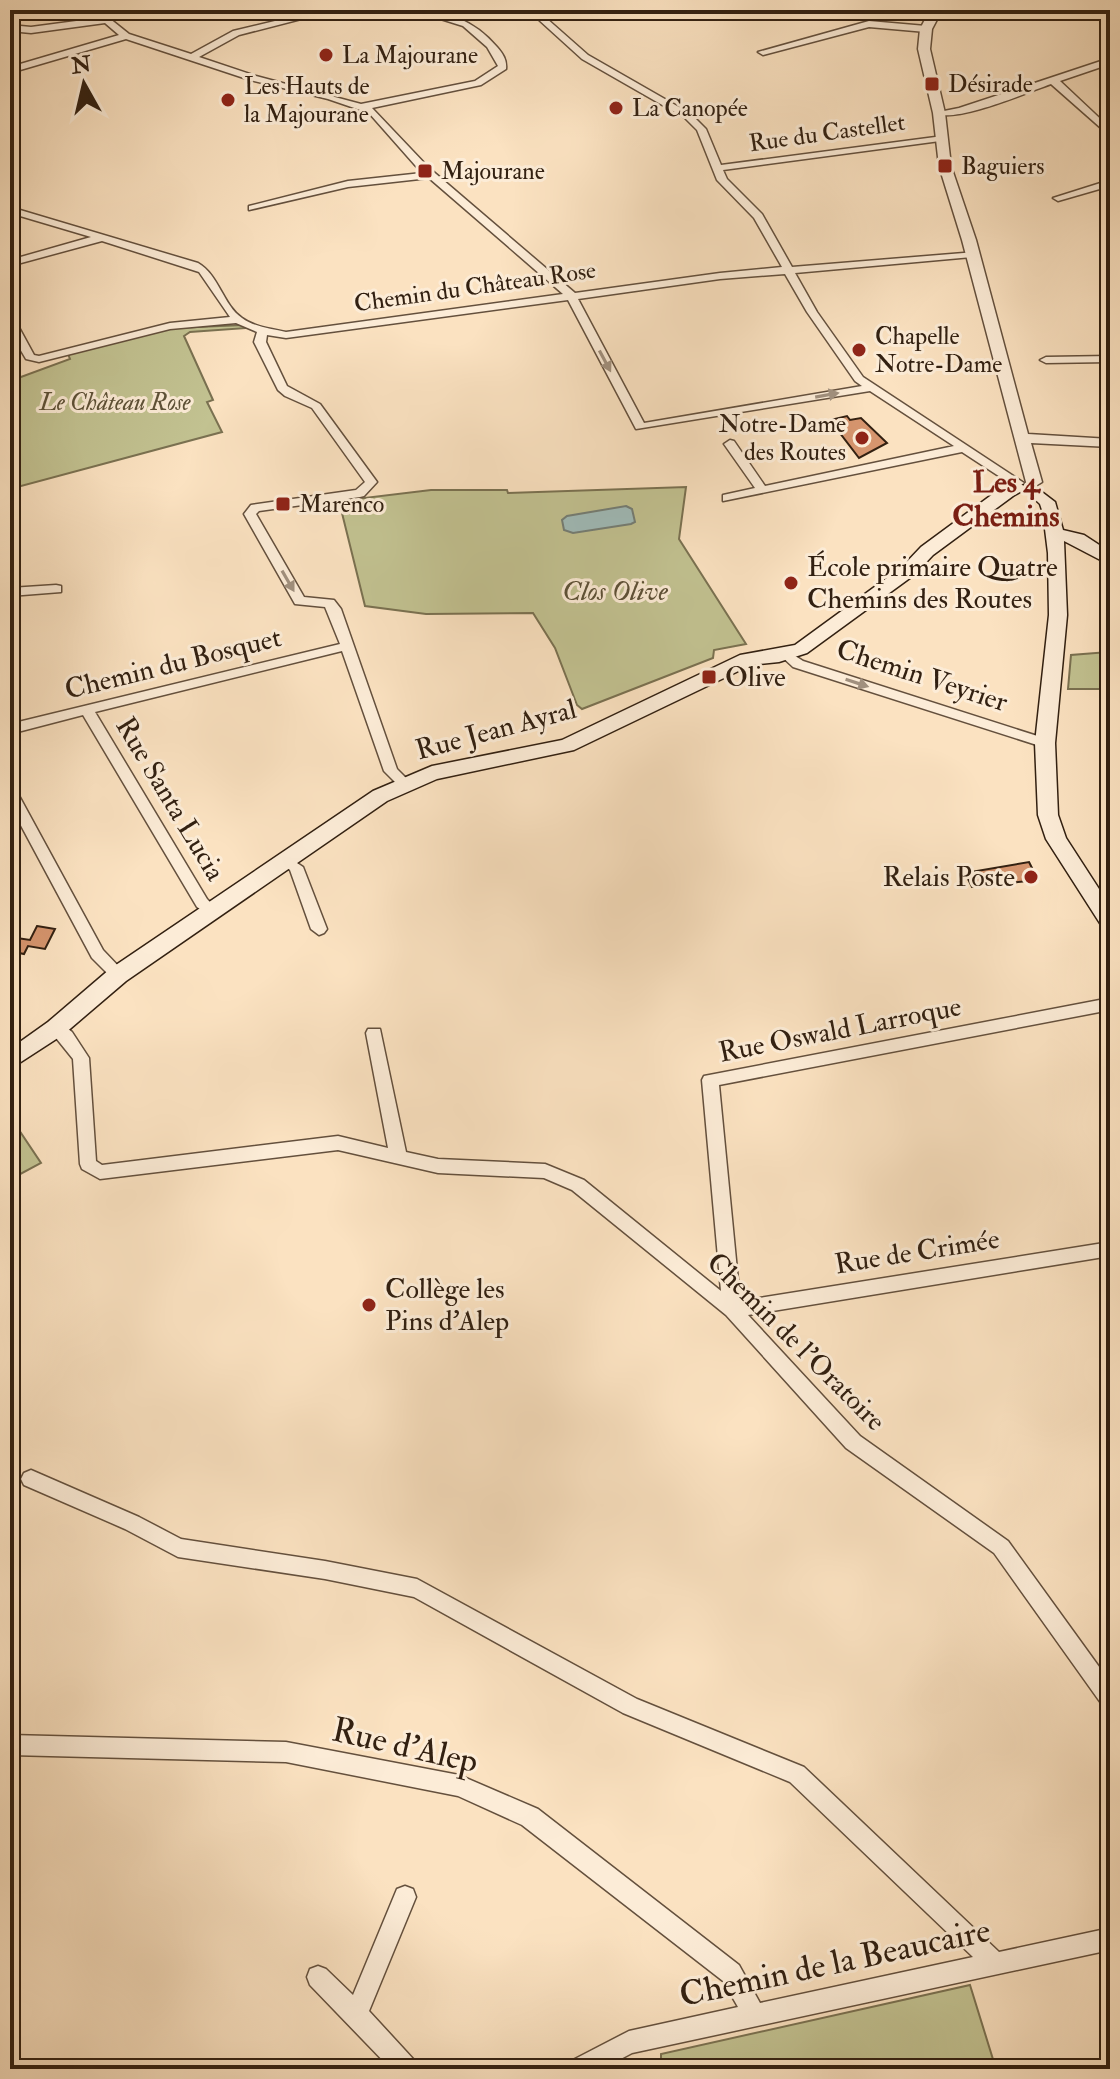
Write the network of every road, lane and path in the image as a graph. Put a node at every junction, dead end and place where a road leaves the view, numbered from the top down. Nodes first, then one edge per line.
1 (116, 10) edge
2 (332, 10) edge
3 (416, 10) edge
4 (532, 10) edge
5 (936, 10) edge
6 (100, 15) edge
7 (10, 28) edge
8 (926, 29) junction
9 (126, 36) junction
10 (763, 52) dead end
11 (191, 58) junction
12 (1110, 61) edge
13 (10, 70) edge
14 (1052, 79) junction
15 (361, 107) junction
16 (939, 113) junction
17 (1110, 133) edge
18 (940, 138) junction
19 (718, 168) junction
20 (430, 175) junction
21 (1110, 183) edge
22 (1058, 198) dead end
23 (253, 208) dead end
24 (10, 210) edge
25 (100, 238) junction
26 (972, 254) junction
27 (10, 263) edge
28 (789, 271) junction
29 (571, 295) junction
30 (237, 320) junction
31 (10, 322) edge
32 (263, 331) junction
33 (1110, 359) edge
34 (1046, 360) dead end
35 (869, 388) junction
36 (1022, 438) junction
37 (1110, 443) edge
38 (730, 444) dead end
39 (963, 448) junction
40 (1026, 486) junction
41 (762, 490) junction
42 (727, 498) dead end
43 (1055, 533) junction
44 (1110, 560) edge
45 (56, 589) dead end
46 (10, 592) edge
47 (347, 646) junction
48 (786, 654) junction
49 (87, 710) junction
50 (10, 729) edge
51 (1045, 743) junction
52 (404, 783) junction
53 (10, 792) edge
54 (14, 809) edge
55 (285, 860) junction
56 (212, 912) junction
57 (1110, 923) edge
58 (319, 929) dead end
59 (118, 975) junction
60 (1110, 1004) edge
61 (56, 1028) junction
62 (374, 1033) dead end
63 (10, 1060) edge
64 (398, 1156) junction
65 (1110, 1249) edge
66 (732, 1310) junction
67 (31, 1479) dead end
68 (1110, 1699) edge
69 (10, 1745) edge
70 (405, 1897) dead end
71 (1110, 1939) edge
72 (995, 1963) junction
73 (318, 1977) dead end
74 (753, 2013) junction
75 (356, 2014) junction
76 (407, 2069) edge
77 (579, 2069) edge

1 - 6 street
2 - 11 street
3 - 15 street
4 - 19 street
5 - 8 street
6 - 7 street
6 - 9 street
8 - 10 street
8 - 16 street
9 - 11 street
9 - 13 street
11 - 15 street
12 - 14 street
14 - 16 street
14 - 17 street
15 - 20 street
16 - 18 street
18 - 19 street, Rue du Castellet
18 - 26 street
19 - 28 street
20 - 23 street
20 - 29 street
21 - 22 street
24 - 25 street
25 - 27 street
25 - 30 street
26 - 28 street, Chemin du Château Rose
26 - 36 street
28 - 29 street, Chemin du Château Rose
28 - 35 street
29 - 32 street, Chemin du Château Rose
29 -> 35 street
30 - 31 street, Chemin du Château Rose
30 - 32 street, Chemin du Château Rose
32 -> 47 street
33 - 34 street
35 - 39 street
36 - 37 street
36 - 40 street
38 - 41 street
39 - 40 street
39 - 41 street
40 - 43 main road
40 - 48 main road, Rue Jean Ayral
41 - 42 street
43 - 44 main road
43 - 51 main road
45 - 46 street
47 - 49 street, Chemin du Bosquet
47 - 52 street
48 -> 51 street, Chemin Veyrier
48 - 52 main road, Rue Jean Ayral
49 - 50 street, Chemin du Bosquet
49 - 56 street, Rue Santa Lucia
51 - 57 main road
52 - 55 main road, Rue Jean Ayral
53 - 54 street
54 - 59 street
55 - 56 main road, Rue Jean Ayral
55 - 58 street
56 - 59 main road, Rue Jean Ayral
59 - 61 main road, Rue Jean Ayral
60 - 66 street, Rue Oswald Larroque
61 - 63 main road, Rue Jean Ayral
61 - 64 street, Chemin de l'Oratoire
62 - 64 street
64 - 66 street, Chemin de l'Oratoire
65 - 66 street, Rue de Crimée
66 - 68 street, Chemin de l'Oratoire
67 - 72 street
69 - 74 street, Rue d'Alep
70 - 75 street
71 - 72 street, Chemin de la Beaucaire
72 - 74 street, Chemin de la Beaucaire
73 - 75 street
74 - 77 street, Chemin de la Beaucaire
75 - 76 street

